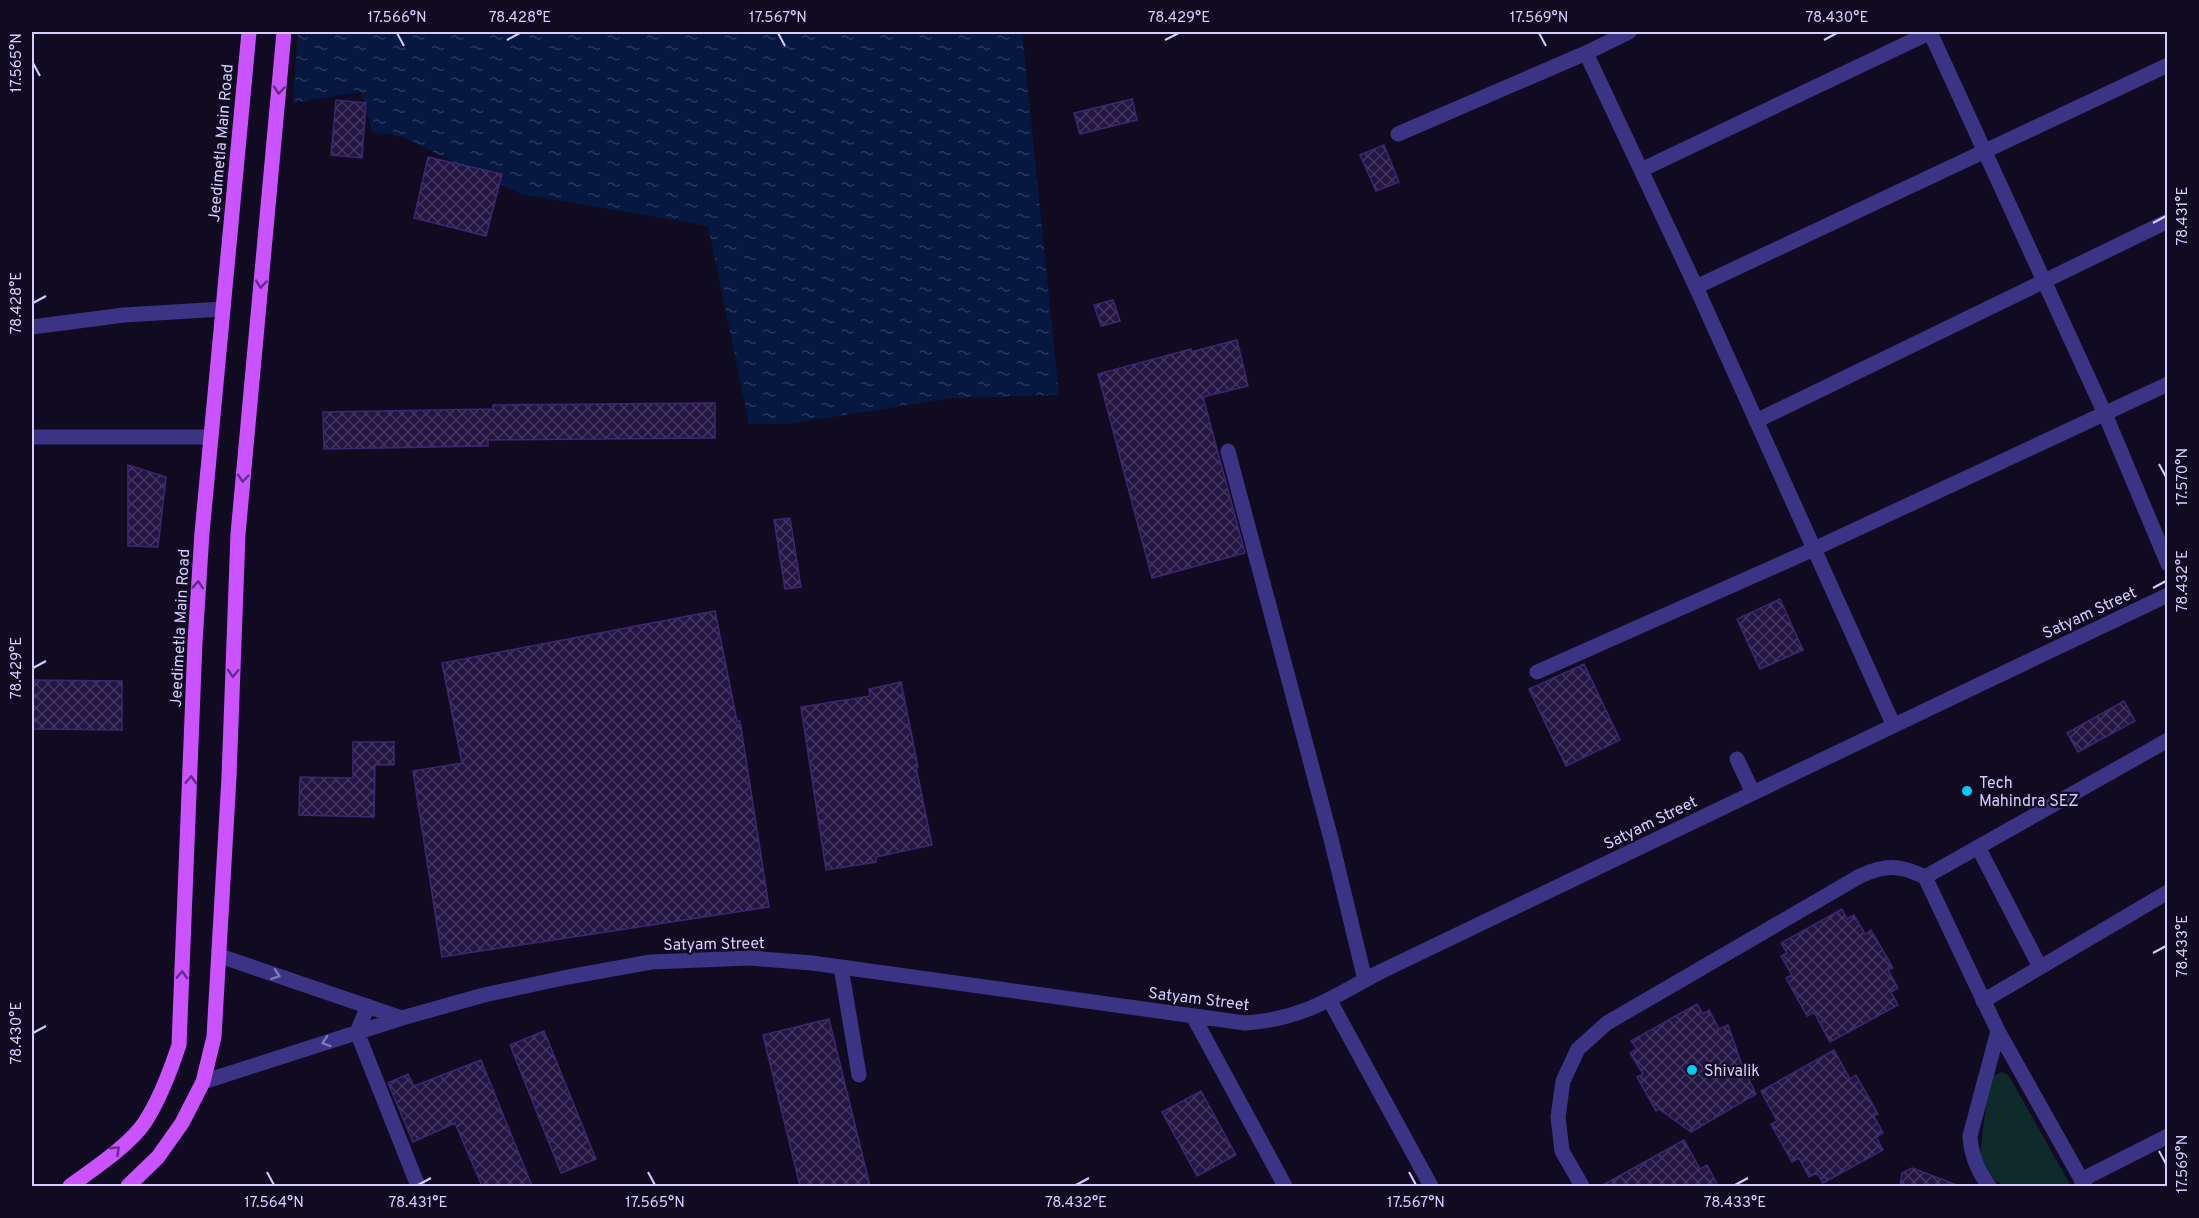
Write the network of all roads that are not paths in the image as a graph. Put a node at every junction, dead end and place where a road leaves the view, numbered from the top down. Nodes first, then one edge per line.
1 (249, 32) edge
2 (284, 32) edge
3 (1629, 32) edge
4 (1930, 32) edge
5 (1586, 53) junction
6 (2168, 65) edge
7 (1398, 134) dead end
8 (1985, 151) junction
9 (1641, 170) junction
10 (2168, 221) edge
11 (2044, 281) junction
12 (1696, 287) junction
13 (223, 309) junction
14 (32, 327) edge
15 (2168, 384) edge
16 (2105, 414) junction
17 (1756, 421) junction
18 (211, 436) junction
19 (32, 437) edge
20 (1228, 451) dead end
21 (1814, 549) junction
22 (2168, 564) edge
23 (2168, 595) edge
24 (1537, 672) dead end
25 (1893, 724) junction
26 (2168, 740) edge
27 (1737, 759) dead end
28 (1753, 793) junction
29 (1978, 847) junction
30 (1925, 877) junction
31 (2168, 892) edge
32 (220, 956) junction
33 (841, 967) junction
34 (2040, 967) junction
35 (1365, 980) junction
36 (1329, 1001) junction
37 (1983, 1001) junction
38 (368, 1006) junction
39 (1193, 1016) junction
40 (402, 1018) junction
41 (1998, 1031) junction
42 (357, 1032) junction
43 (859, 1075) dead end
44 (203, 1082) junction
45 (2168, 1136) edge
46 (2083, 1183) edge
47 (70, 1186) edge
48 (129, 1186) edge
49 (418, 1186) edge
50 (1285, 1186) edge
51 (1431, 1186) edge
52 (1582, 1186) edge
53 (1989, 1186) edge

1 - 13 main road, Jeedimetla Main Road
2 -> 32 main road
3 - 5 street
4 - 8 street
4 - 9 street
5 - 7 street
5 - 9 street
6 - 8 street
8 - 11 street
8 - 12 street
9 - 12 street
10 - 11 street
11 - 16 street
11 - 17 street
12 - 17 street
13 - 14 street
13 - 18 main road, Jeedimetla Main Road
15 - 16 street
16 - 21 street
16 - 22 street
17 - 21 street
18 - 19 street
47 -> 18 main road, Jeedimetla Main Road
20 - 35 street
21 - 24 street
21 - 25 street
23 - 25 street, Satyam Street
25 - 28 street, Satyam Street
26 - 29 street
27 - 28 street
28 - 35 street, Satyam Street
29 - 30 street
29 - 34 street
30 - 37 street
30 - 52 street
31 - 34 street
32 -> 38 street
32 - 44 main road
33 - 39 street, Satyam Street
33 - 40 street, Satyam Street
33 - 43 street
34 - 37 street
35 - 36 street, Satyam Street
36 - 39 street, Satyam Street
36 - 51 street
37 - 41 street
38 - 40 street
38 - 42 street
39 - 50 street
40 - 42 street, Satyam Street
41 - 46 street
41 - 53 street
42 -> 44 street, Satyam Street
42 - 49 street
44 - 48 main road
45 - 46 street

